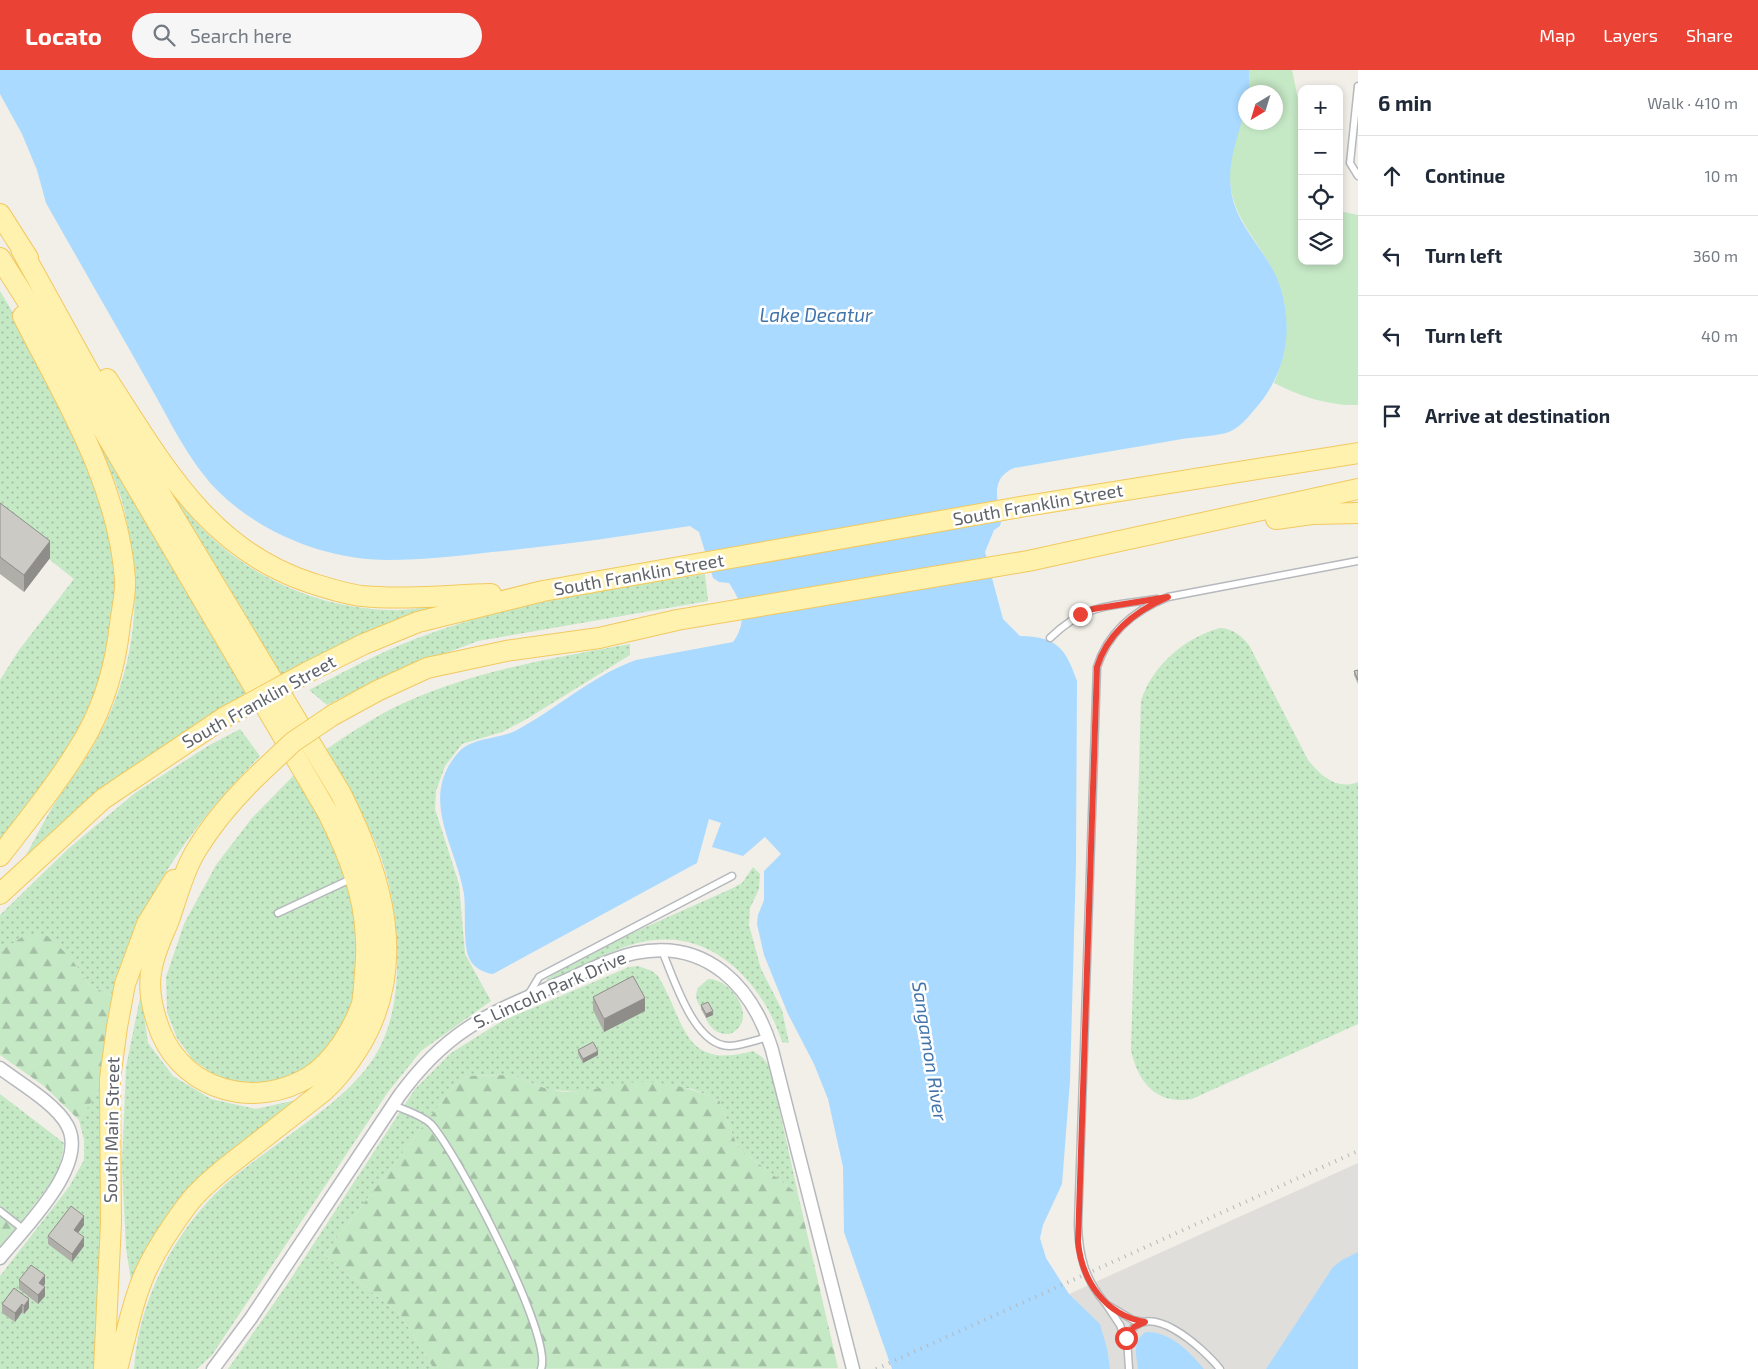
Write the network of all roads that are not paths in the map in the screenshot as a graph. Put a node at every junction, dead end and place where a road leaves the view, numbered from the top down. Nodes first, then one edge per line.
1 (1358, 86) edge
2 (1358, 176) edge
3 (0, 214) edge
4 (21, 249) junction
5 (0, 258) edge
6 (0, 272) edge
7 (1358, 453) edge
8 (1358, 489) edge
9 (1358, 506) edge
10 (1358, 513) edge
11 (1312, 514) junction
12 (1152, 534) junction
13 (1358, 561) edge
14 (543, 591) junction
15 (1168, 597) junction
16 (1050, 638) dead end
17 (196, 851) junction
18 (0, 856) edge
19 (356, 876) junction
20 (732, 876) dead end
21 (0, 894) edge
22 (278, 912) dead end
23 (662, 951) junction
24 (527, 997) junction
25 (768, 1037) junction
26 (0, 1068) edge
27 (393, 1105) junction
28 (0, 1211) edge
29 (23, 1229) junction
30 (0, 1258) edge
31 (1106, 1304) junction
32 (1145, 1322) junction
33 (1126, 1346) junction
34 (115, 1368) edge
35 (213, 1369) edge
36 (541, 1369) edge
37 (853, 1369) edge
38 (1129, 1369) edge
39 (1220, 1369) edge

1 - 2 lane
3 - 4 main road
4 - 14 main road
4 - 34 main road
5 - 19 main road
6 - 18 main road
7 - 14 main road, South Franklin Street
8 - 12 main road
9 - 11 main road
10 - 11 main road
11 - 12 main road
12 - 17 main road, bridge
13 - 15 lane
14 - 21 main road, South Franklin Street, bridge
15 - 16 lane
15 - 31 lane
17 - 19 main road
17 - 34 main road, South Main Street
19 - 22 lane
20 - 24 lane
23 - 24 street, S. Lincoln Park Drive
23 - 25 street, S. Lincoln Park Drive
23 - 25 lane
24 - 27 street, S. Lincoln Park Drive
25 - 37 street, S. Lincoln Park Drive
26 - 29 street
27 - 35 street, S. Lincoln Park Drive
27 - 36 lane
28 - 29 lane
29 - 30 street
31 - 32 lane
31 - 33 lane
32 - 33 lane
32 - 39 lane
33 - 38 lane

